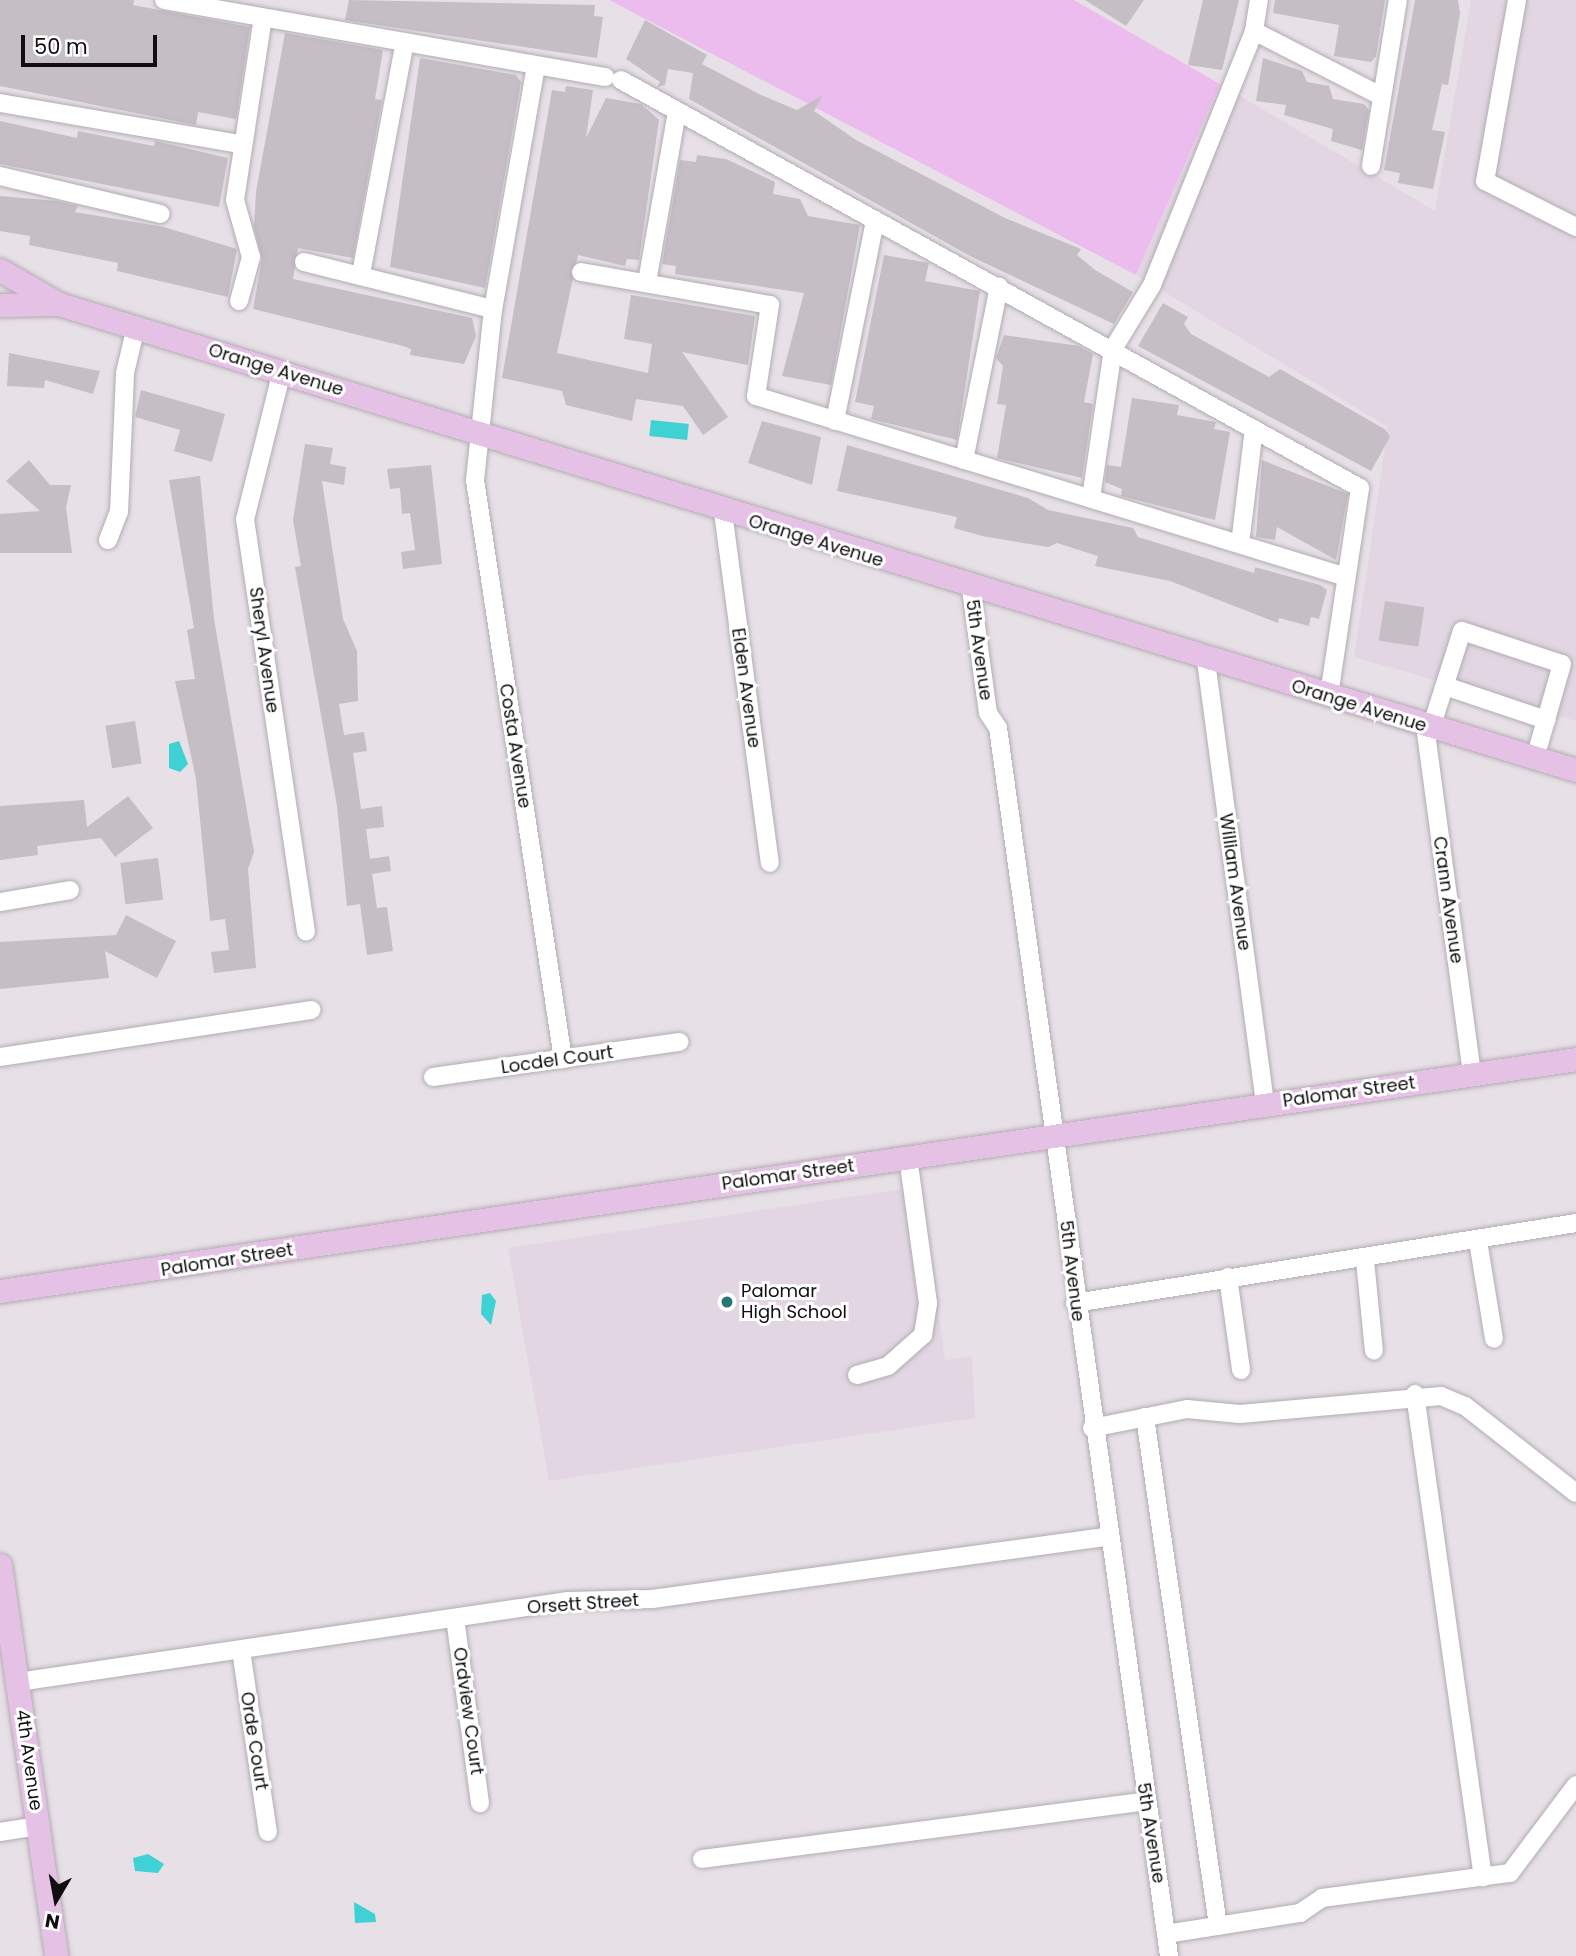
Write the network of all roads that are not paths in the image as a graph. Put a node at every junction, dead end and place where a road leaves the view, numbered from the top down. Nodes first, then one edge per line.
1 (164, 0) edge
2 (1259, 0) edge
3 (1398, 0) edge
4 (1517, 0) edge
5 (263, 18) junction
6 (1254, 31) junction
7 (405, 42) junction
8 (536, 66) junction
9 (1381, 96) junction
10 (0, 103) edge
11 (677, 112) junction
12 (241, 144) junction
13 (1371, 166) dead end
14 (0, 176) edge
15 (161, 214) dead end
16 (875, 220) junction
17 (1576, 227) edge
18 (304, 262) dead end
19 (0, 271) edge
20 (581, 272) dead end
21 (361, 274) junction
22 (647, 282) junction
23 (999, 287) junction
24 (239, 301) dead end
25 (0, 304) edge
26 (59, 304) junction
27 (493, 309) junction
28 (136, 327) junction
29 (1113, 349) junction
30 (282, 372) junction
31 (835, 421) junction
32 (1254, 429) junction
33 (476, 433) junction
34 (964, 460) junction
35 (1091, 498) junction
36 (723, 512) junction
37 (108, 540) dead end
38 (1240, 544) junction
39 (1346, 577) junction
40 (971, 589) junction
41 (1206, 661) junction
42 (1445, 686) junction
43 (1329, 695) junction
44 (1546, 720) junction
45 (1428, 727) junction
46 (1535, 758) junction
47 (1576, 770) edge
48 (769, 863) dead end
49 (70, 890) dead end
50 (0, 902) edge
51 (306, 932) dead end
52 (311, 1010) dead end
53 (680, 1042) dead end
54 (0, 1057) edge
55 (563, 1059) junction
56 (1576, 1059) edge
57 (1472, 1074) junction
58 (433, 1077) dead end
59 (1265, 1104) junction
60 (1054, 1135) junction
61 (908, 1157) junction
62 (1576, 1223) edge
63 (1478, 1241) junction
64 (1365, 1261) junction
65 (1228, 1277) junction
66 (0, 1291) edge
67 (1075, 1303) junction
68 (1494, 1339) dead end
69 (1374, 1351) dead end
70 (1241, 1370) dead end
71 (857, 1375) dead end
72 (1415, 1394) junction
73 (1145, 1417) junction
74 (1093, 1428) junction
75 (1576, 1493) edge
76 (1107, 1537) junction
77 (0, 1565) edge
78 (455, 1618) junction
79 (241, 1650) junction
80 (10, 1669) edge
81 (1576, 1785) edge
82 (1146, 1801) junction
83 (480, 1803) dead end
84 (38, 1826) junction
85 (0, 1832) edge
86 (268, 1832) dead end
87 (702, 1858) dead end
88 (1483, 1877) junction
89 (1218, 1926) junction
90 (1166, 1934) junction
91 (56, 1956) edge
92 (1167, 1956) edge

1 - 5 street
2 - 6 street
3 - 9 street
4 - 17 street
5 - 7 street
5 - 12 street
6 - 9 street
6 - 29 street
7 - 8 street
7 - 21 street
8 - 11 street
8 - 27 street, Costa Avenue
9 - 13 street
10 - 12 street
11 - 16 street
11 - 22 street
12 - 24 street
14 - 15 street
16 - 23 street
16 - 31 street
18 - 21 street
19 - 26 main road, Orange Avenue
20 - 22 street
21 - 27 street
22 - 31 street
23 - 29 street
23 - 34 street
25 - 26 main road, Orange Avenue
26 - 28 main road, Orange Avenue
27 - 33 street, Costa Avenue
28 - 30 main road, Orange Avenue
28 - 37 street
29 - 32 street
29 - 35 street
30 - 33 main road, Orange Avenue
30 - 51 street, Sheryl Avenue
31 - 34 street
32 - 38 street
32 - 39 street
33 - 36 main road, Orange Avenue
33 - 55 street, Costa Avenue
34 - 35 street
35 - 38 street
36 - 40 main road, Orange Avenue
36 - 48 street, Elden Avenue
38 - 39 street
39 - 43 street
40 - 41 main road, Orange Avenue
40 - 60 street, 5th Avenue
41 - 43 main road, Orange Avenue
41 - 59 street, William Avenue
42 - 44 street
42 - 44 street
42 - 45 street
43 - 45 main road, Orange Avenue
44 - 46 street
45 - 46 main road, Orange Avenue
45 - 57 street, Crann Avenue
46 - 47 main road, Orange Avenue
49 - 50 street
52 - 54 street
53 - 55 street, Locdel Court
55 - 58 street, Locdel Court
56 - 57 main road, Palomar Street
57 - 59 main road, Palomar Street
59 - 60 main road, Palomar Street
60 - 61 main road, Palomar Street
60 - 67 street, 5th Avenue
61 - 66 main road, Palomar Street
61 - 71 street
62 - 63 street
63 - 64 street
63 - 68 street
64 - 65 street
64 - 69 street
65 - 67 street
65 - 70 street
67 - 74 street, 5th Avenue
72 - 73 street
72 - 75 street
72 - 88 street
73 - 74 street
73 - 89 street
74 - 76 street, 5th Avenue
76 - 78 street, Orsett Street
76 - 82 street, 5th Avenue
77 - 80 main road, 4th Avenue
78 - 79 street, Orsett Street
78 - 83 street, Ordview Court
79 - 80 street, Orsett Street
79 - 86 street, Orde Court
80 - 84 main road, 4th Avenue
81 - 88 street
82 - 87 street
82 - 90 street, 5th Avenue
84 - 85 street
84 - 91 main road, 4th Avenue
88 - 89 street
89 - 90 street
90 - 92 street, 5th Avenue

